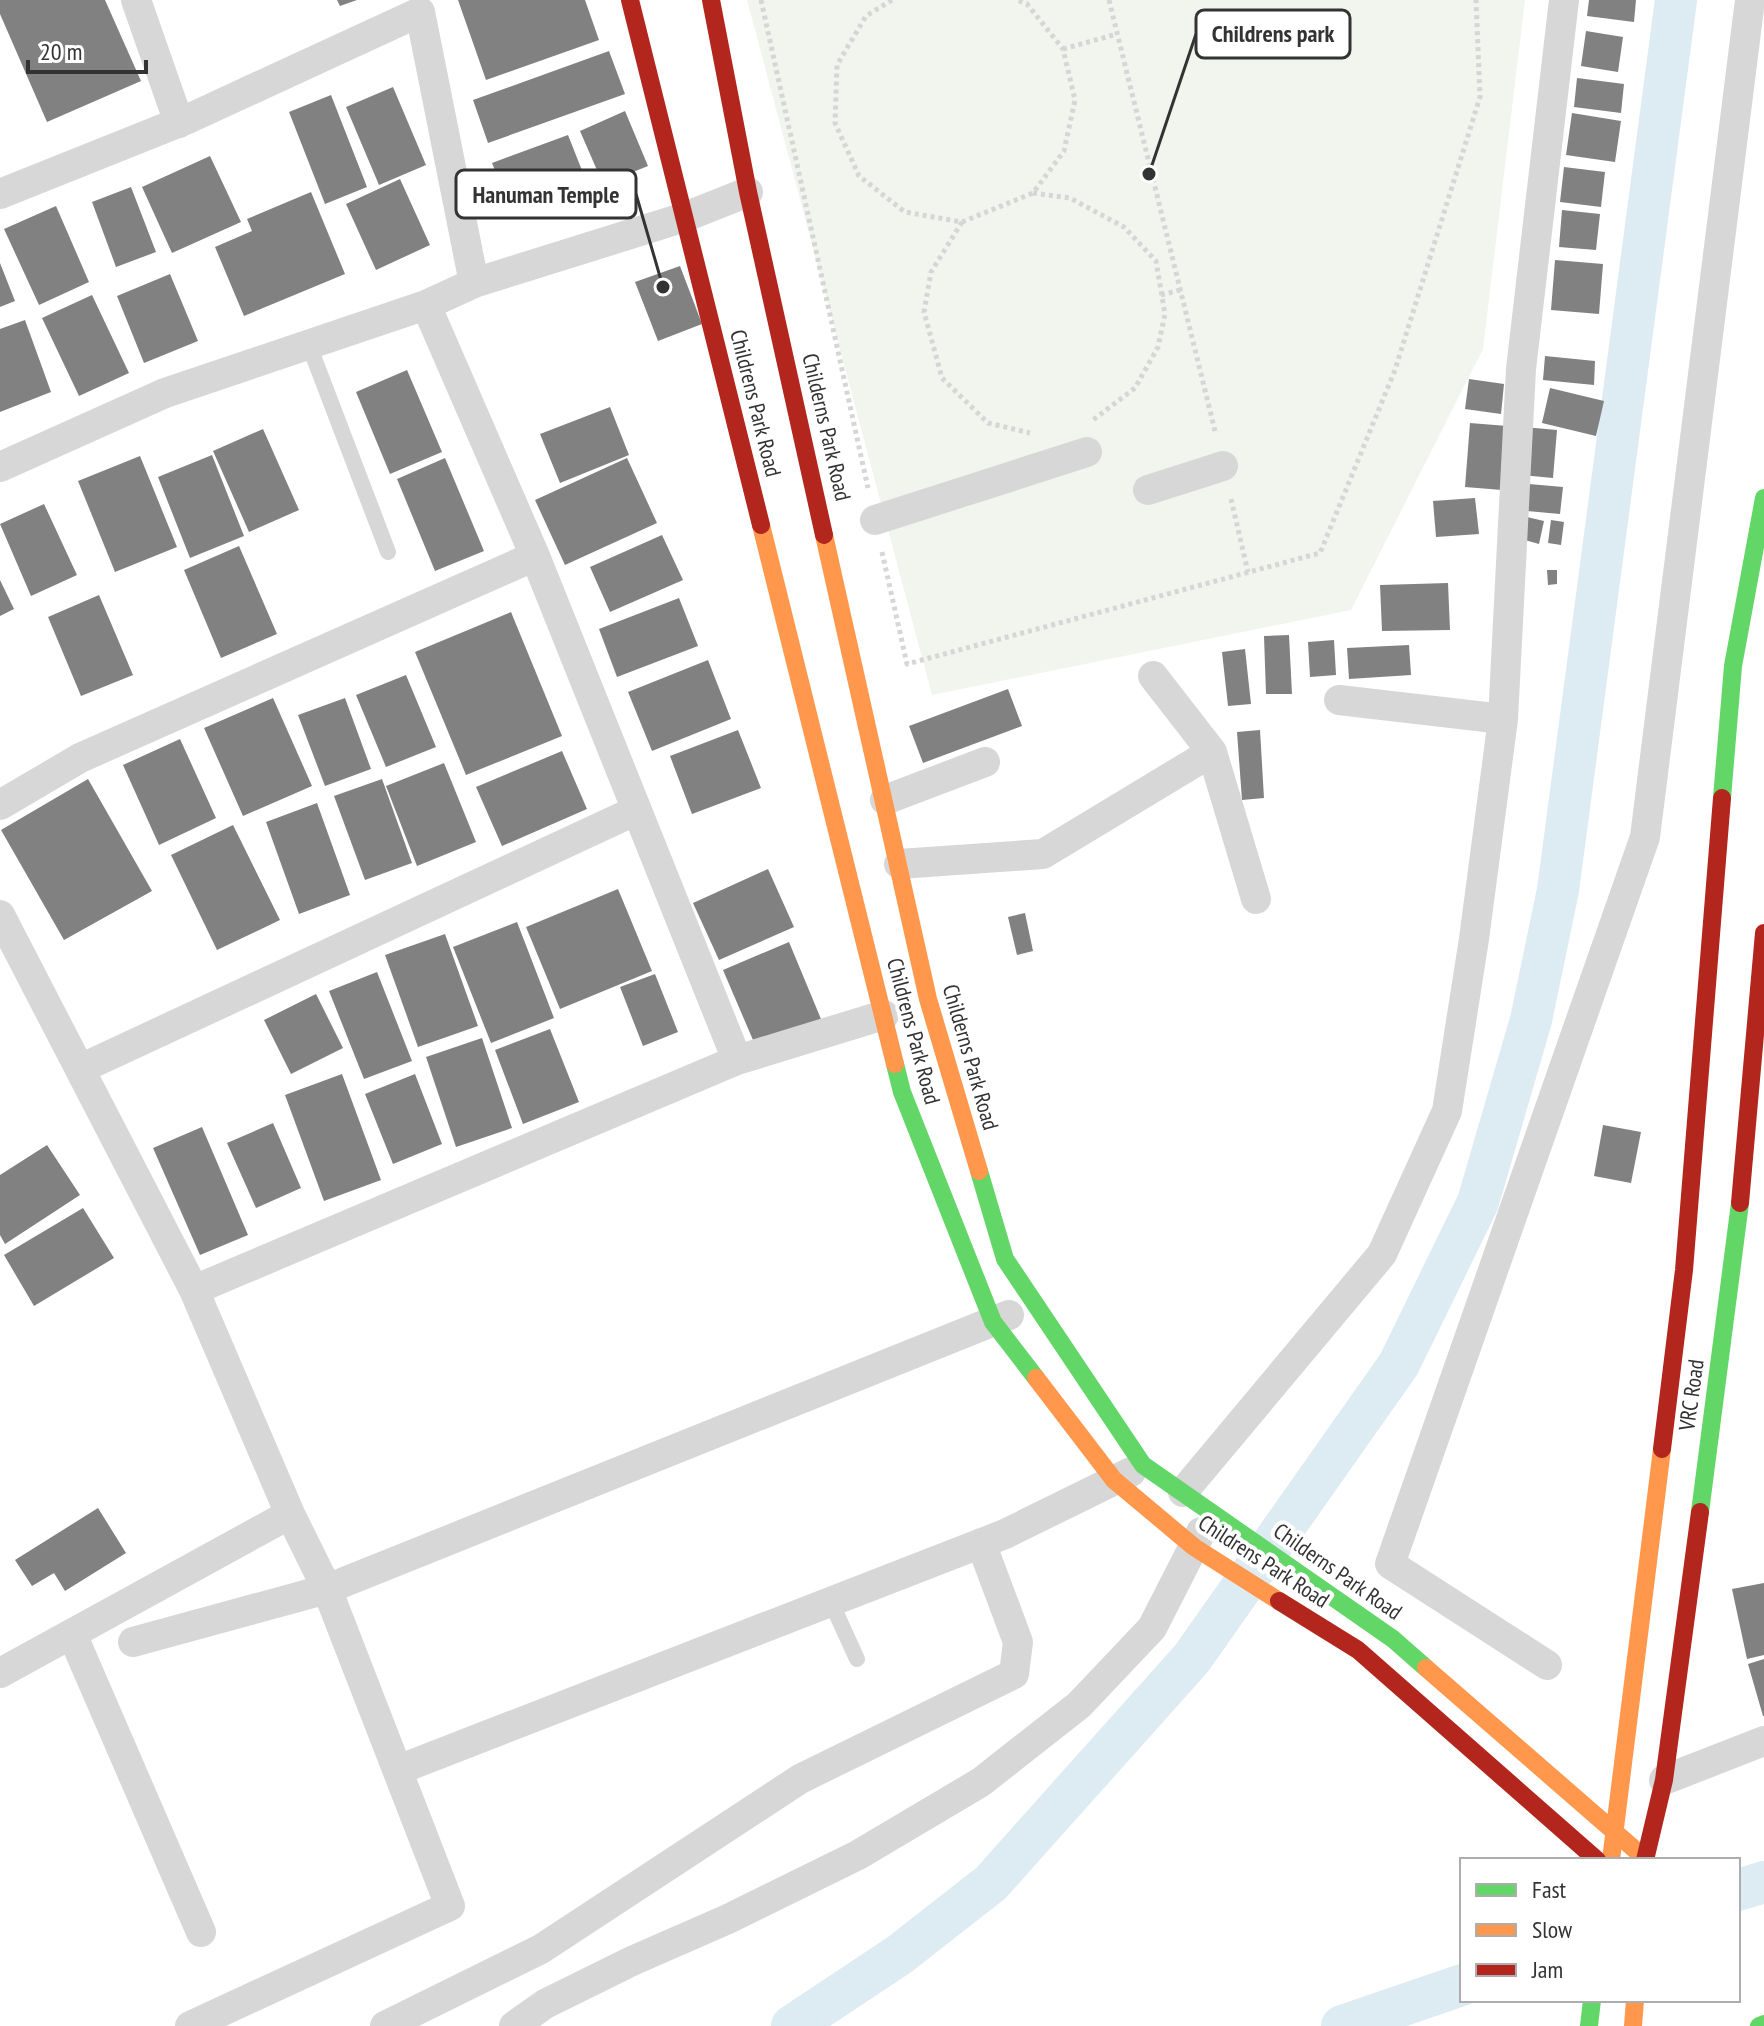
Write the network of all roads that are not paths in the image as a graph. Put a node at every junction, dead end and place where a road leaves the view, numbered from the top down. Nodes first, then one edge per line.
1 (136, 0) edge
2 (630, 0) edge
3 (711, 0) edge
4 (1564, 0) edge
5 (1750, 0) edge
6 (417, 6) edge
7 (179, 123) junction
8 (748, 192) junction
9 (0, 194) edge
10 (685, 217) junction
11 (474, 283) junction
12 (426, 305) junction
13 (309, 345) junction
14 (1086, 438) road end
15 (1223, 466) road end
16 (0, 467) edge
17 (1148, 490) dead end
18 (1764, 498) edge
19 (875, 520) dead end
20 (388, 552) dead end
21 (535, 556) junction
22 (1153, 676) dead end
23 (1339, 700) dead end
24 (1503, 719) junction
25 (1212, 752) junction
26 (985, 762) dead end
27 (885, 800) junction
28 (0, 805) edge
29 (637, 810) junction
30 (899, 864) junction
31 (1256, 899) dead end
32 (0, 915) edge
33 (1764, 933) edge
34 (884, 1015) junction
35 (737, 1060) junction
36 (80, 1069) junction
37 (1751, 1228) edge
38 (194, 1290) junction
39 (1037, 1304) junction
40 (993, 1322) junction
41 (1143, 1465) junction
42 (1114, 1480) junction
43 (1183, 1492) junction
44 (290, 1514) junction
45 (1218, 1517) junction
46 (981, 1543) junction
47 (1204, 1553) junction
48 (327, 1589) junction
49 (831, 1602) junction
50 (72, 1634) junction
51 (133, 1642) dead end
52 (857, 1659) dead end
53 (4, 1661) edge
54 (1547, 1665) dead end
55 (1764, 1741) edge
56 (398, 1770) junction
57 (1664, 1780) junction
58 (1614, 1830) junction
59 (1595, 1858) edge
60 (1611, 1858) edge
61 (1644, 1858) edge
62 (1645, 1858) edge
63 (201, 1932) dead end
64 (1592, 2002) edge
65 (1635, 2002) edge
66 (190, 2026) edge
67 (385, 2026) edge
68 (514, 2026) edge
69 (1589, 2026) edge
70 (1633, 2026) edge

1 - 7 street
2 - 10 street, Childrens Park Road
3 - 8 street, Childerns Park Road
4 - 24 street
5 - 54 street
6 - 7 street
6 - 11 street
7 - 9 street
8 - 10 street
8 - 27 street, Childerns Park Road
10 - 11 street
10 - 34 street, Childrens Park Road
11 - 12 street
12 - 13 street
12 - 21 street
13 - 16 street
13 - 20 lane
14 - 19 street
15 - 17 street
18 - 58 street
21 - 28 street
21 - 29 street
22 - 25 street
23 - 24 street
24 - 43 street
25 - 30 street
25 - 31 street
26 - 27 street
27 - 30 street, Childerns Park Road
29 - 35 street
29 - 36 street
30 - 39 street, Childerns Park Road
32 - 36 street
33 - 37 street, VRC Road
34 - 35 street
34 - 40 street, Childrens Park Road
35 - 38 street
36 - 38 street
37 - 57 street, VRC Road
38 - 44 street
39 - 40 street
39 - 41 street, Childerns Park Road
40 - 42 street, Childrens Park Road
40 - 48 street
41 - 42 street
41 - 43 street, Childerns Park Road
42 - 46 street
42 - 47 street, Childrens Park Road
43 - 45 street, Childerns Park Road
44 - 48 street
44 - 50 street
45 - 47 street
45 - 58 street, Childerns Park Road
46 - 49 street
46 - 67 street
47 - 59 street, Childrens Park Road
47 - 68 street
48 - 51 street
48 - 56 street
49 - 52 lane
49 - 56 street
50 - 53 street
50 - 63 street
55 - 57 street
56 - 66 street
57 - 62 street, VRC Road
58 - 60 street
58 - 61 street, Childerns Park Road
64 - 69 street
65 - 70 street

